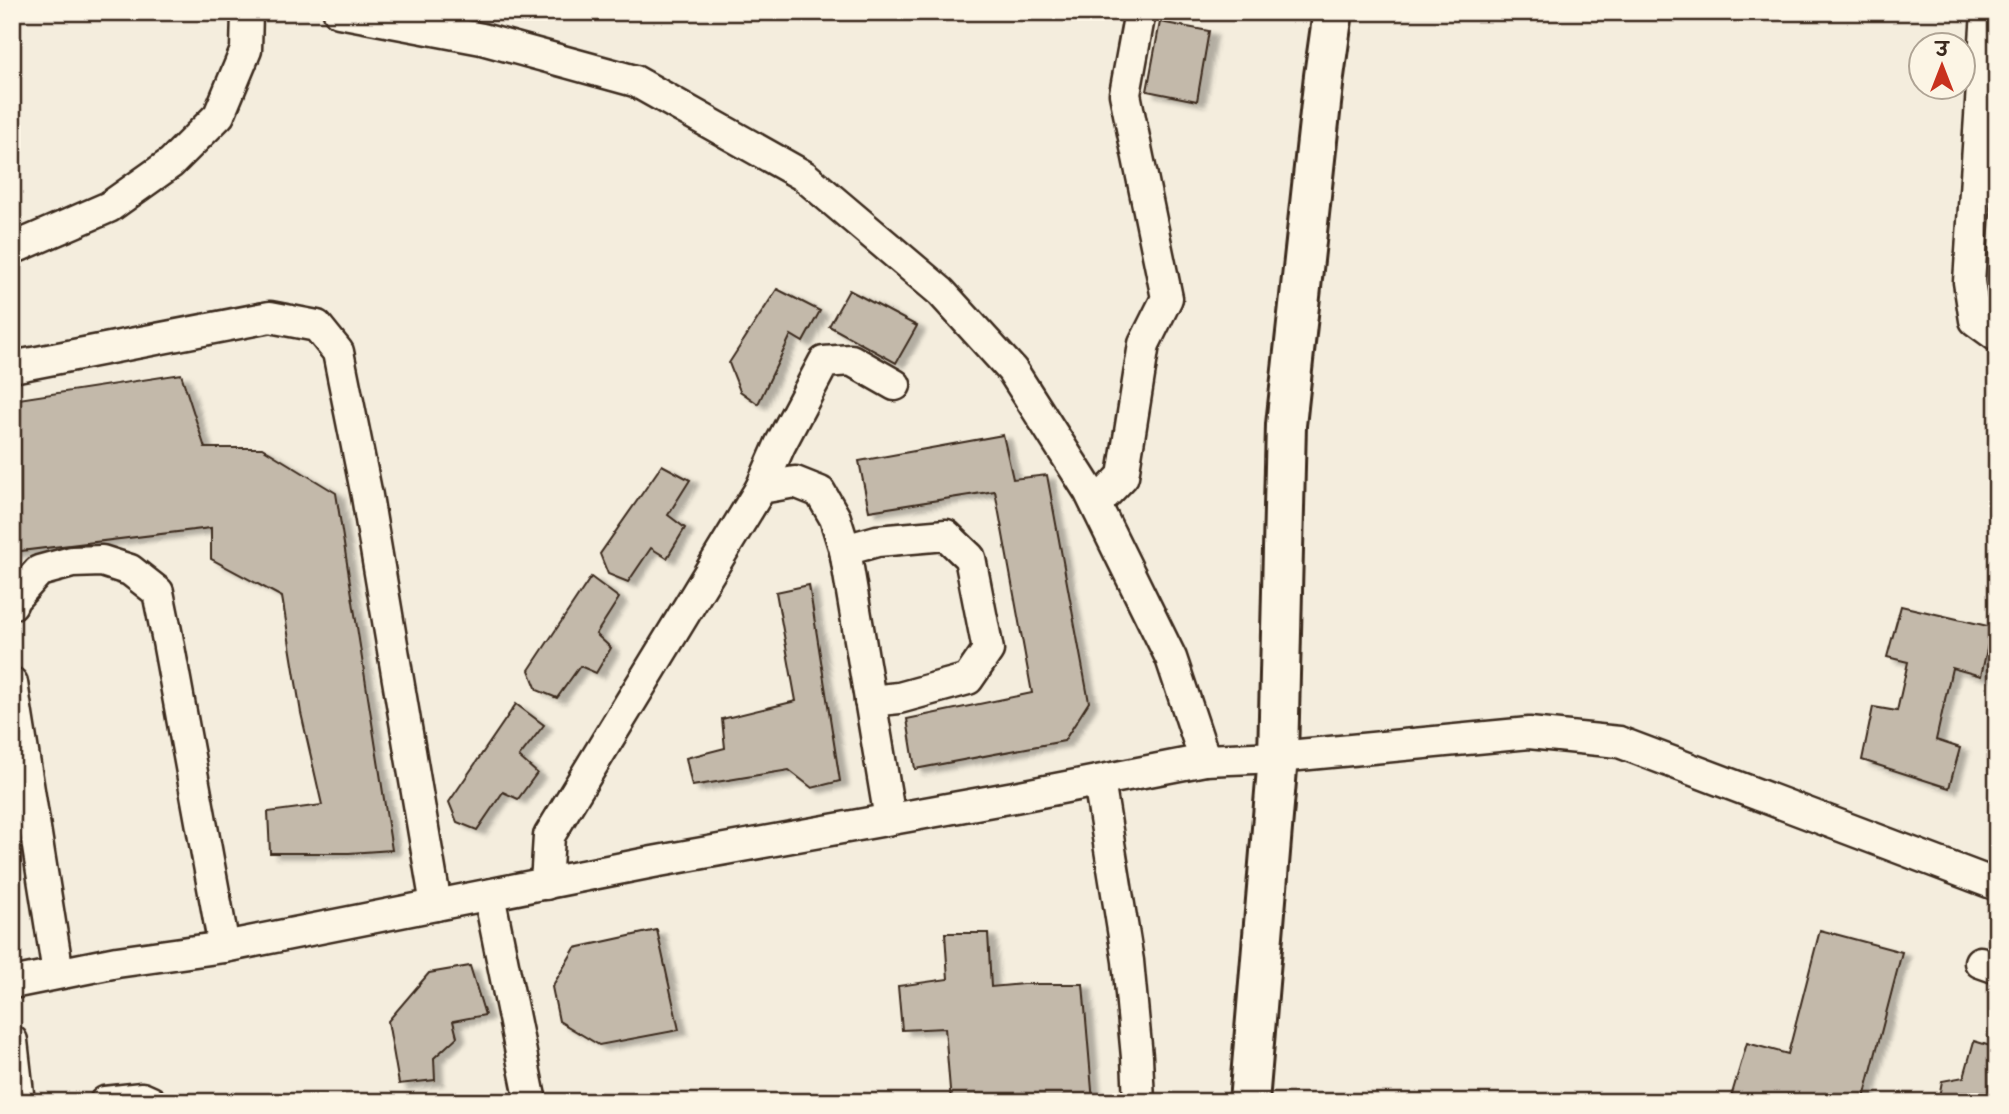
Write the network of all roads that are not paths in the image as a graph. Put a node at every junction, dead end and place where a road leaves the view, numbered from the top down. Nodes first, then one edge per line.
1 (247, 12) edge
2 (339, 12) edge
3 (1140, 12) edge
4 (1333, 12) edge
5 (1987, 12) edge
6 (12, 249) edge
7 (1997, 337) edge
8 (12, 367) edge
9 (895, 385) dead end
10 (761, 488) junction
11 (1096, 505) junction
12 (845, 550) junction
13 (12, 604) edge
14 (12, 683) edge
15 (870, 701) junction
16 (1278, 757) junction
17 (1205, 761) junction
18 (1098, 781) junction
19 (890, 819) junction
20 (546, 884) junction
21 (1997, 885) edge
22 (489, 895) junction
23 (436, 905) junction
24 (223, 947) junction
25 (58, 974) junction
26 (12, 983) edge
27 (12, 1041) edge
28 (19, 1102) edge
29 (105, 1102) edge
30 (150, 1102) edge
31 (531, 1102) edge
32 (1139, 1102) edge
33 (1249, 1102) edge

1 - 6 street
2 - 11 street
3 - 11 street
4 - 16 main road
5 - 7 street
8 - 23 street
9 - 10 street
10 - 12 street
10 - 20 street
11 - 17 street
12 - 15 street
12 - 15 street
13 - 24 street
14 - 25 street
15 - 19 street
16 - 17 street
16 - 21 street
16 - 33 main road
17 - 18 street
18 - 19 street
18 - 32 street
19 - 20 street
20 - 22 street
22 - 23 street
22 - 31 street
23 - 24 street
24 - 25 street
25 - 26 street
27 - 28 street
29 - 30 street

